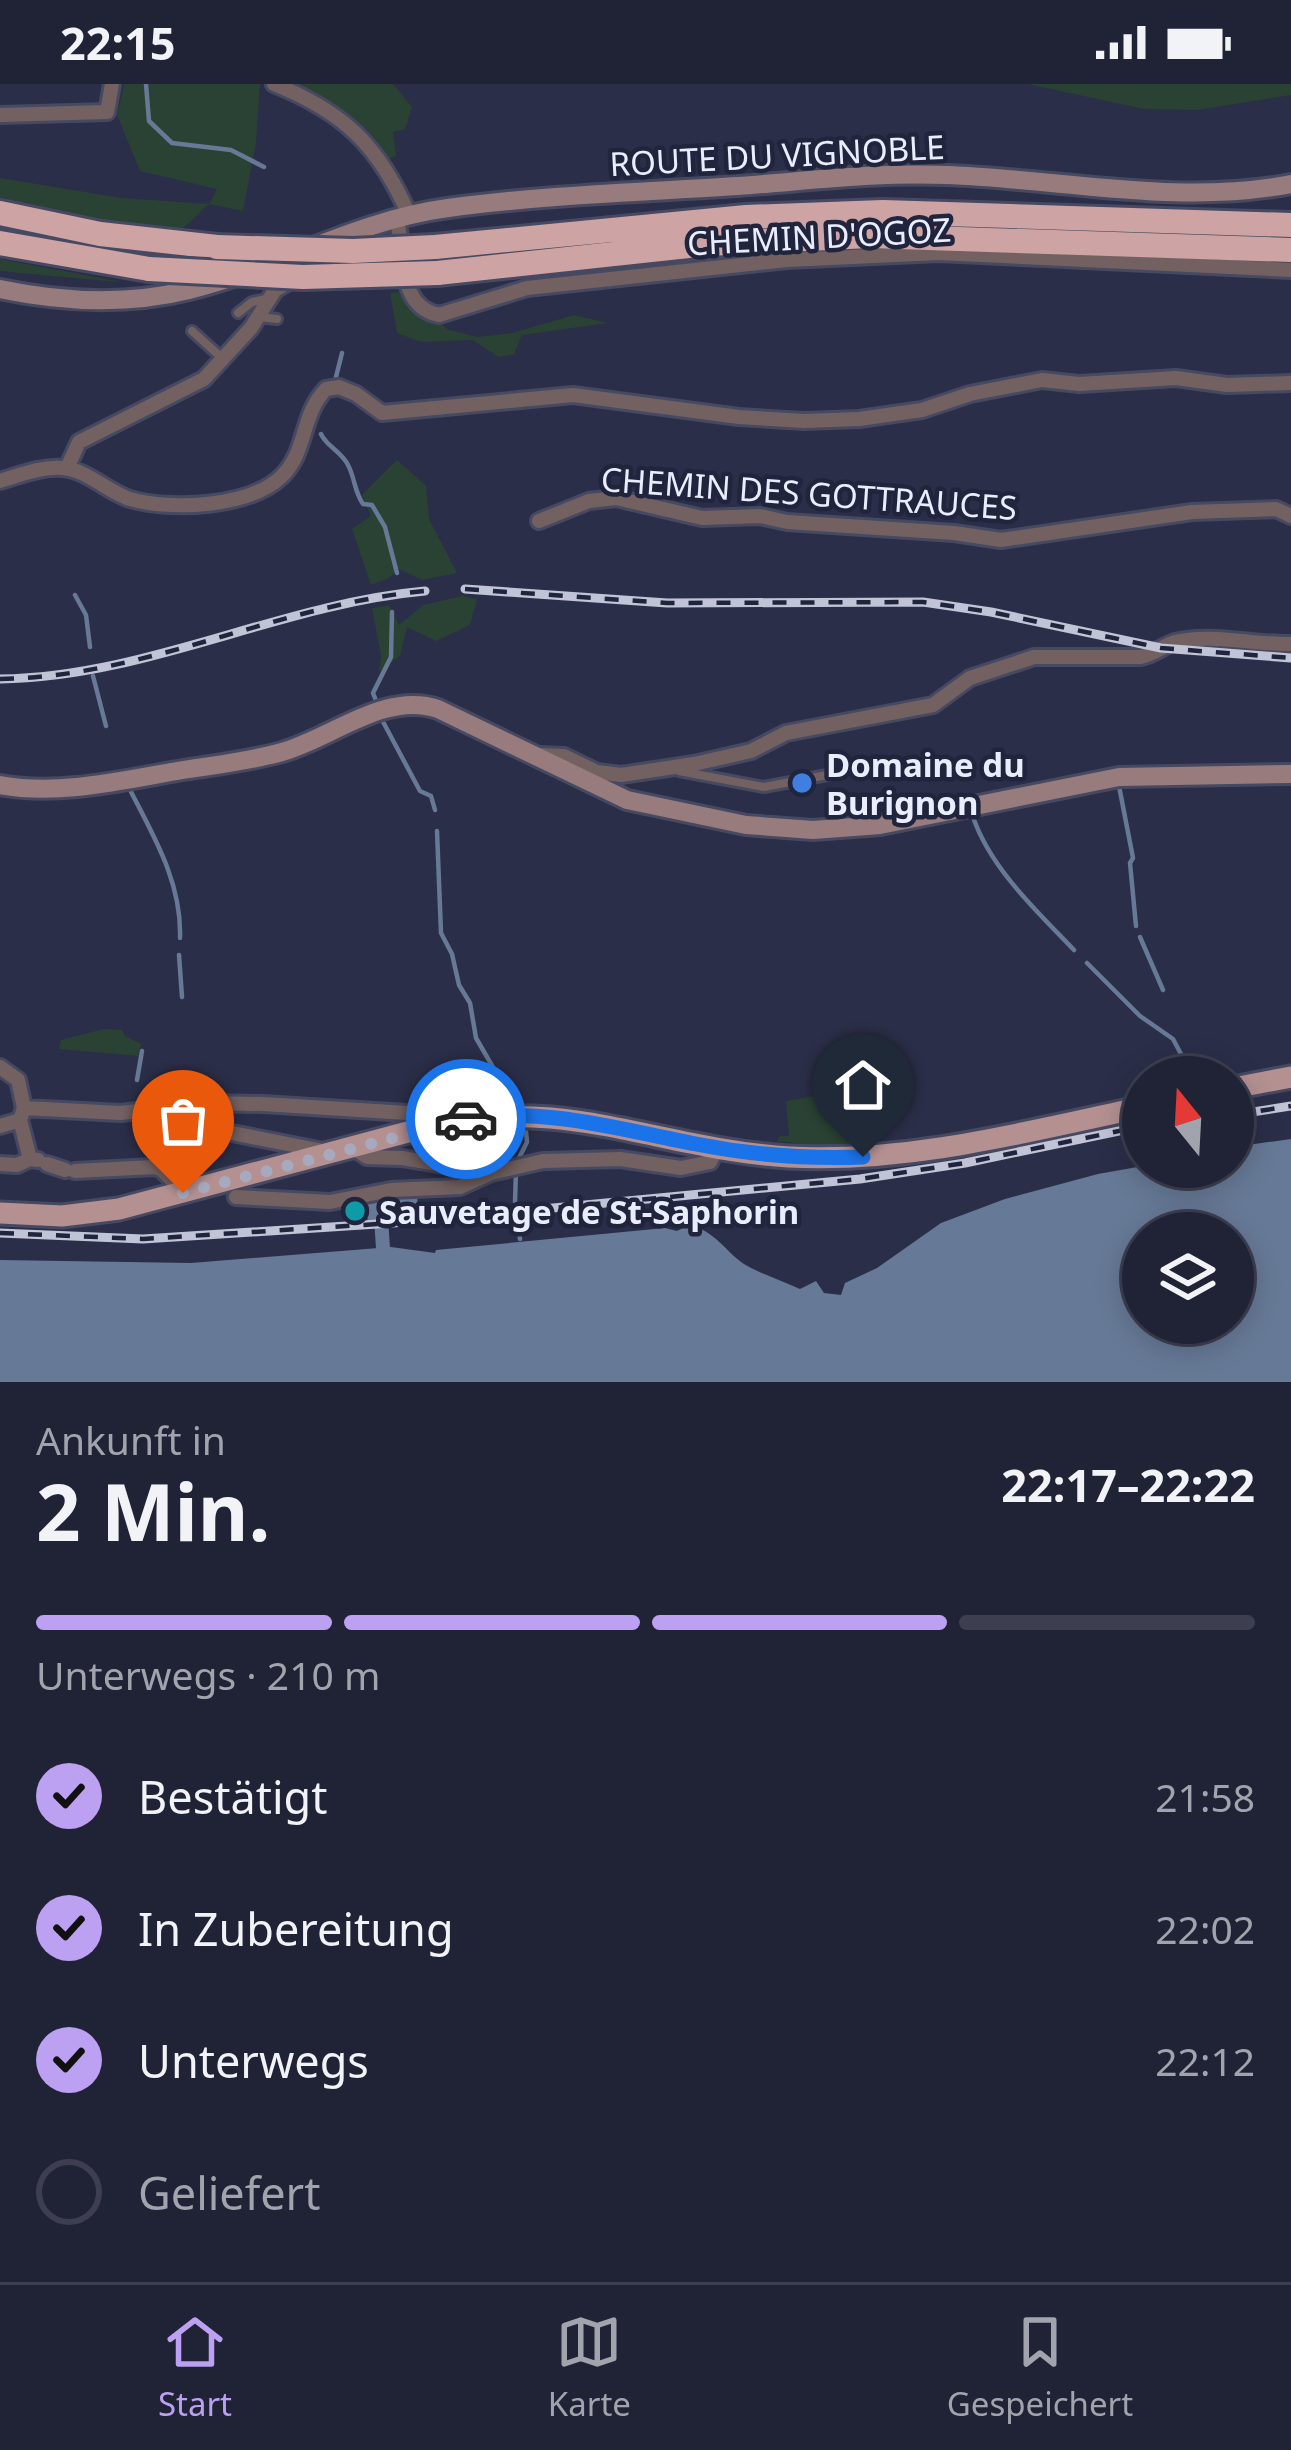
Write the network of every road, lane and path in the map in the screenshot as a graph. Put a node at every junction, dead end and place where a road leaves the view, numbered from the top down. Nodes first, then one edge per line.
1 (112, 84) edge
2 (274, 84) edge
3 (0, 115) edge
4 (1291, 184) edge
5 (0, 213) edge
6 (403, 216) junction
7 (1291, 225) edge
8 (0, 243) edge
9 (400, 249) junction
10 (1291, 250) edge
11 (436, 260) junction
12 (1291, 270) edge
13 (0, 289) edge
14 (267, 299) junction
15 (238, 313) dead end
16 (257, 316) junction
17 (277, 319) dead end
18 (192, 332) dead end
19 (223, 359) junction
20 (1291, 383) edge
21 (67, 467) junction
22 (0, 481) edge
23 (1291, 516) edge
24 (539, 521) dead end
25 (1291, 644) edge
26 (533, 756) junction
27 (666, 768) junction
28 (843, 772) dead end
29 (1291, 774) edge
30 (0, 785) edge
31 (0, 1066) edge
32 (1291, 1077) edge
33 (1254, 1084) edge
34 (1122, 1112) edge
35 (22, 1114) junction
36 (157, 1123) dead end
37 (434, 1125) junction
38 (0, 1126) edge
39 (717, 1148) junction
40 (341, 1150) junction
41 (0, 1164) edge
42 (51, 1164) junction
43 (490, 1173) junction
44 (175, 1184) dead end
45 (236, 1197) dead end
46 (0, 1213) edge

1 - 3 street
2 - 6 street
4 - 6 main road, ROUTE DU VIGNOBLE
5 - 11 highway, bridge
6 - 9 street, CHEMIN D'OGOZ
6 - 13 main road, ROUTE DU VIGNOBLE
7 - 11 highway
8 - 11 highway, bridge
9 - 12 street, CHEMIN D'OGOZ
9 - 14 street
10 - 11 highway
14 - 15 lane
14 - 16 street
16 - 17 lane
16 - 19 street
18 - 19 lane
19 - 21 street
20 - 21 street
21 - 22 street
23 - 24 street, CHEMIN DES GOTTRAUCES
25 - 27 street
26 - 27 street
26 - 29 main road
26 - 30 main road
27 - 28 lane
31 - 35 street
32 - 33 main road
34 - 39 main road
35 - 37 street
35 - 38 street
35 - 42 street
36 - 40 street
37 - 39 main road
37 - 40 main road
39 - 43 street
40 - 43 street
40 - 46 main road
41 - 42 street
42 - 44 street
43 - 45 street

